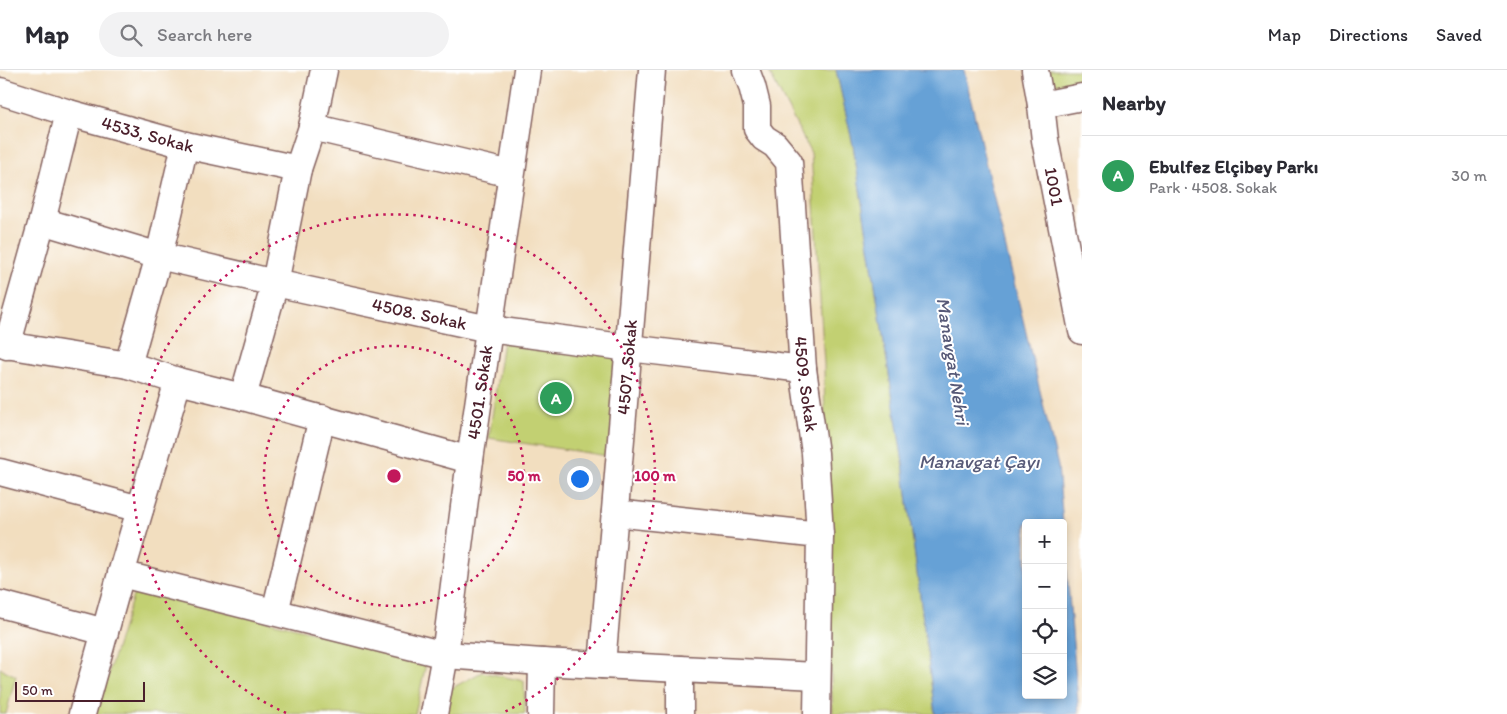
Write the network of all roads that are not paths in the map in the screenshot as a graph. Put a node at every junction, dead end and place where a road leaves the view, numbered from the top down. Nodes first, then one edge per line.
1 (324, 70) edge
2 (527, 70) edge
3 (652, 70) edge
4 (746, 70) edge
5 (1035, 70) edge
6 (0, 90) edge
7 (1082, 97) edge
8 (1041, 105) junction
9 (69, 113) junction
10 (312, 127) junction
11 (185, 145) junction
12 (298, 168) junction
13 (511, 174) junction
14 (42, 221) junction
15 (159, 256) junction
16 (275, 283) junction
17 (489, 328) junction
18 (1082, 331) edge
19 (4, 345) edge
20 (629, 348) junction
21 (128, 365) junction
22 (803, 369) junction
23 (178, 381) junction
24 (243, 397) junction
25 (322, 418) junction
26 (470, 460) junction
27 (0, 472) edge
28 (140, 508) junction
29 (615, 513) junction
30 (820, 535) junction
31 (121, 574) junction
32 (0, 604) edge
33 (275, 612) junction
34 (105, 632) junction
35 (445, 655) junction
36 (542, 662) junction
37 (602, 665) junction
38 (680, 669) junction
39 (817, 676) junction
40 (82, 714) edge
41 (434, 714) edge
42 (542, 714) edge
43 (680, 714) edge
44 (817, 714) edge

1 - 10 street
2 - 13 street, 4501. Sokak
3 - 20 street, 4507. Sokak
4 - 22 street, 4509. Sokak
5 - 8 street, 1001
6 - 9 street, 4533, Sokak
7 - 8 street
8 - 18 street, 1001
9 - 11 street, 4533, Sokak
9 - 14 street
10 - 12 street
10 - 13 street
11 - 12 street, 4533, Sokak
11 - 15 street
12 - 16 street
13 - 17 street, 4501. Sokak
14 - 15 street, 4508. Sokak
14 - 19 street
15 - 16 street, 4508. Sokak
15 - 21 street
16 - 17 street, 4508. Sokak
16 - 24 street
17 - 20 street, 4508. Sokak
17 - 26 street, 4501. Sokak
19 - 21 street
20 - 22 street, 4508. Sokak
20 - 29 street, 4507. Sokak
21 - 23 street
22 - 30 street, 4509. Sokak
23 - 24 street
23 - 28 street
24 - 25 street
25 - 26 street
25 - 33 street
26 - 35 street, 4501. Sokak
27 - 28 street
28 - 31 street
29 - 30 street
29 - 37 street, 4507. Sokak
30 - 39 street, 4509. Sokak
31 - 33 street
31 - 34 street
32 - 34 street
33 - 35 street
34 - 40 street
35 - 36 street
35 - 41 street, 4501. Sokak
36 - 37 street
36 - 42 street
37 - 38 street
38 - 39 street
38 - 43 street
39 - 44 street, 4509. Sokak

